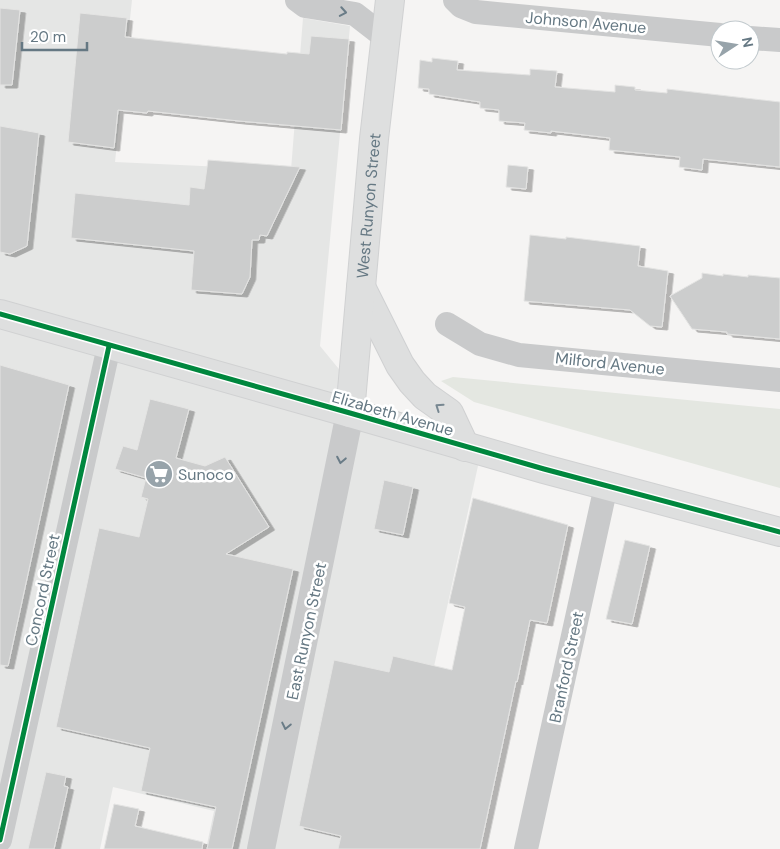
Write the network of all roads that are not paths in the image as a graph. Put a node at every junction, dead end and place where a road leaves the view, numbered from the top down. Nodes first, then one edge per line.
1 (297, 0) edge
2 (390, 0) edge
3 (455, 1) edge
4 (710, 34) edge
5 (386, 38) junction
6 (760, 39) edge
7 (780, 40) edge
8 (361, 287) junction
9 (0, 314) edge
10 (447, 324) dead end
11 (109, 346) junction
12 (780, 380) edge
13 (350, 413) junction
14 (465, 447) junction
15 (606, 486) junction
16 (780, 532) edge
17 (0, 840) edge
18 (261, 849) edge
19 (526, 849) edge

1 -> 5 street
2 - 5 main road, West Runyon Street
3 - 4 street, Johnson Avenue
5 - 8 main road, West Runyon Street
6 - 7 street
8 - 13 main road, West Runyon Street
14 -> 8 main road
9 - 11 main road, Elizabeth Avenue
10 - 12 street, Milford Avenue
11 - 13 main road, Elizabeth Avenue
11 - 17 street, Concord Street
13 - 14 main road, Elizabeth Avenue
13 -> 18 street, East Runyon Street
14 - 15 main road, Elizabeth Avenue
15 - 16 main road, Elizabeth Avenue
15 - 19 street, Branford Street

